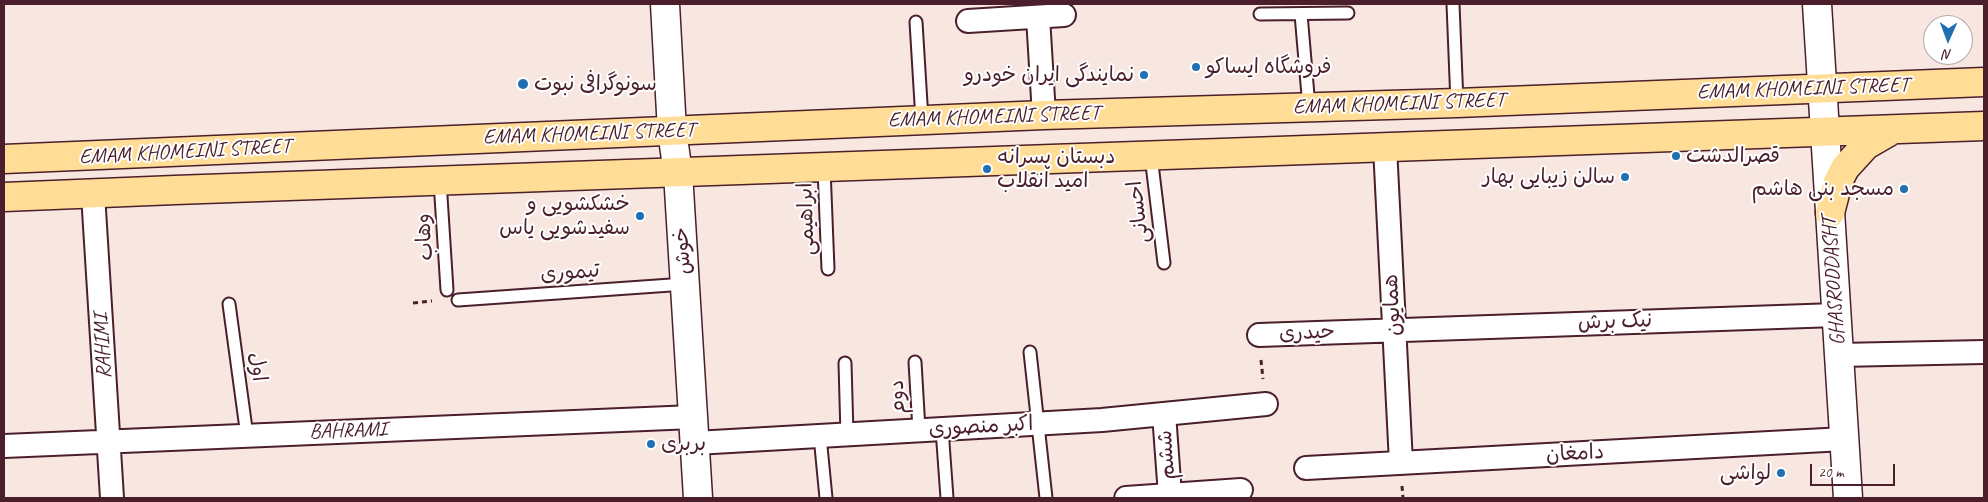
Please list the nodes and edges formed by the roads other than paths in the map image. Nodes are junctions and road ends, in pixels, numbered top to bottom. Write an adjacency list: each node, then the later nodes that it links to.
1 (665, 4): 19 (street, خوش)
2 (1453, 4): 13 (lane)
3 (1817, 4): 12 (street, GHASRODDASHT)
4 (1348, 13): 6 (lane)
5 (1260, 14): 6 (lane)
6 (1301, 14): 14 (lane)
7 (1064, 15): 8 (street)
8 (1038, 17): 9 (street); 15 (street)
9 (968, 20)
10 (916, 22): 16 (lane)
11 (1984, 82): 12 (main road, EMAM KHOMEINI STREET)
12 (1822, 88): 13 (main road, EMAM KHOMEINI STREET); 20 (street, GHASRODDASHT)
13 (1457, 103): 14 (main road, EMAM KHOMEINI STREET)
14 (1309, 107): 15 (main road, EMAM KHOMEINI STREET)
15 (1044, 115): 16 (main road, EMAM KHOMEINI STREET)
16 (922, 120): 19 (main road, EMAM KHOMEINI STREET)
17 (1984, 126): 18 (main road, EMAM KHOMEINI STREET)
18 (1894, 129): 20 (main road, EMAM KHOMEINI STREET); 31 (main road)
19 (672, 131): 22 (main road, EMAM KHOMEINI STREET); 26 (street, خوش)
20 (1825, 132): 21 (main road, EMAM KHOMEINI STREET); 31 (street, GHASRODDASHT)
21 (1385, 147): 23 (main road, EMAM KHOMEINI STREET); 39 (street, همایون)
22 (171, 151): 24 (main road, EMAM KHOMEINI STREET); 28 (main road)
23 (1151, 156): 25 (main road, EMAM KHOMEINI STREET); 32 (lane, احسانی)
24 (4, 159)
25 (824, 168): 26 (main road, EMAM KHOMEINI STREET); 33 (lane, ابراهیمی)
26 (678, 173): 27 (main road, EMAM KHOMEINI STREET); 34 (street, خوش)
27 (440, 181): 28 (main road, EMAM KHOMEINI STREET); 35 (lane, وهاب)
28 (175, 190): 29 (main road, EMAM KHOMEINI STREET)
29 (94, 194): 30 (main road, EMAM KHOMEINI STREET); 56 (street, RAHIMI)
30 (4, 197)
31 (1830, 212): 38 (street, GHASRODDASHT)
32 (1164, 264)
33 (828, 269)
34 (685, 284): 36 (lane, تیموری); 50 (street, خوش)
35 (448, 290)
36 (458, 300)
37 (229, 304): 53 (lane, اول)
38 (1836, 315): 39 (street, نیک برش); 43 (street, GHASRODDASHT)
39 (1394, 330): 40 (street, حیدری); 58 (street, همایون)
40 (1259, 335)
41 (1030, 352): 48 (lane)
42 (1984, 352): 43 (street)
43 (1839, 355): 55 (street, GHASRODDASHT)
44 (915, 362): 51 (lane, دوم)
45 (845, 363): 52 (lane)
46 (1266, 404): 47 (street, اکبر منصوری)
47 (1164, 414): 48 (street, اکبر منصوری); 61 (street, ششم)
48 (1038, 423): 49 (street, اکبر منصوری); 66 (lane)
49 (942, 429): 51 (street, اکبر منصوری); 65 (lane)
50 (694, 430): 53 (street, BAHRAMI); 54 (street, اکبر منصوری); 63 (street, خوش)
51 (919, 430): 52 (street, اکبر منصوری)
52 (847, 435): 54 (street, اکبر منصوری)
53 (247, 436): 56 (street, BAHRAMI)
54 (820, 436): 64 (lane)
55 (1844, 439): 58 (street, دامغان); 68 (street, GHASRODDASHT)
56 (108, 442): 57 (street, BAHRAMI); 62 (street, RAHIMI)
57 (4, 446)
58 (1401, 463): 59 (street, دامغان)
59 (1306, 468)
60 (1241, 490): 61 (street)
61 (1170, 495): 67 (street)
62 (112, 498)
63 (698, 498)
64 (826, 498)
65 (947, 498)
66 (1046, 498)
67 (1126, 498)
68 (1848, 498)

